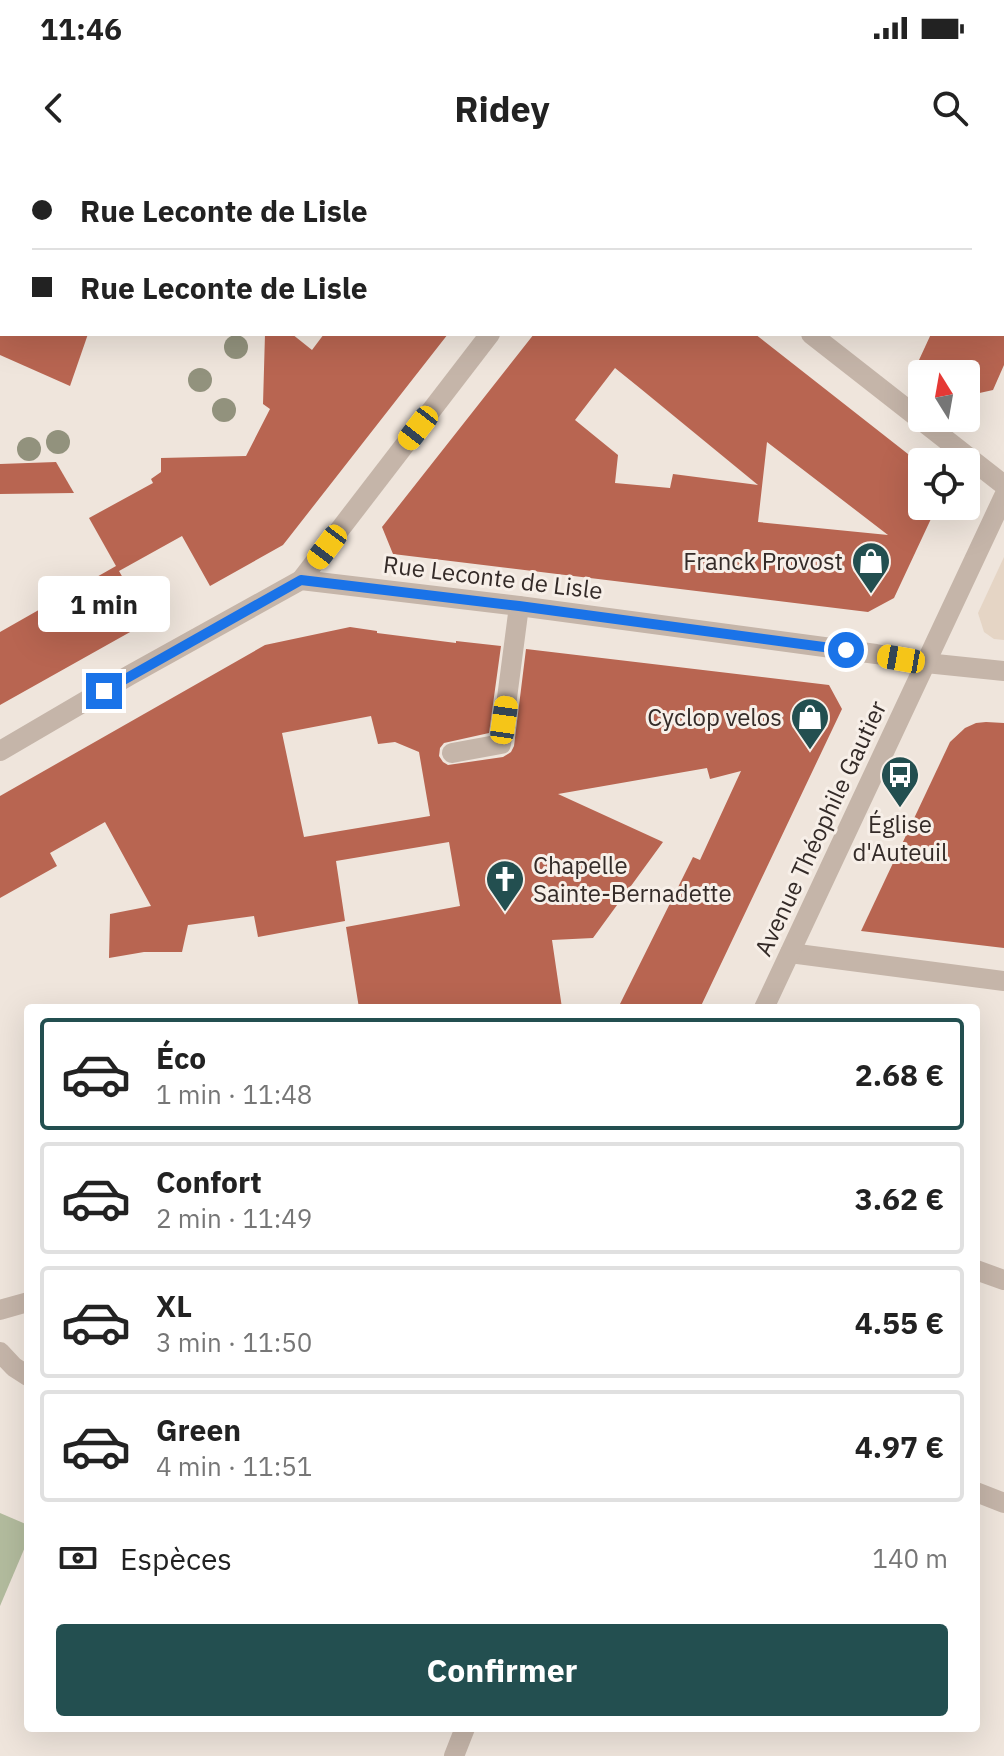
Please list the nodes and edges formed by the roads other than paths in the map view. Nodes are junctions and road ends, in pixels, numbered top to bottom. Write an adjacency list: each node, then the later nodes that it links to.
1 (488, 336): 5 (street)
2 (814, 336): 3 (street)
3 (1004, 485)
4 (1004, 496): 7 (street, Avenue Théophile Gautier)
5 (301, 580): 6 (street, Rue Leconte de Lisle); 9 (street)
6 (519, 606): 7 (street, Rue Leconte de Lisle); 10 (street)
7 (926, 663): 8 (street, Rue Leconte de Lisle); 11 (street, Avenue Théophile Gautier)
8 (1004, 671)
9 (0, 751)
10 (452, 753)
11 (790, 953): 12 (street); 13 (street, Avenue Théophile Gautier)
12 (1004, 981)
13 (766, 1004)
14 (980, 1271): 15 (street)
15 (1004, 1280)
16 (24, 1303): 17 (street)
17 (0, 1310)
18 (0, 1352): 19 (street)
19 (24, 1373)
20 (980, 1494): 21 (street)
21 (1004, 1503)
22 (463, 1732): 23 (street)
23 (454, 1756)

